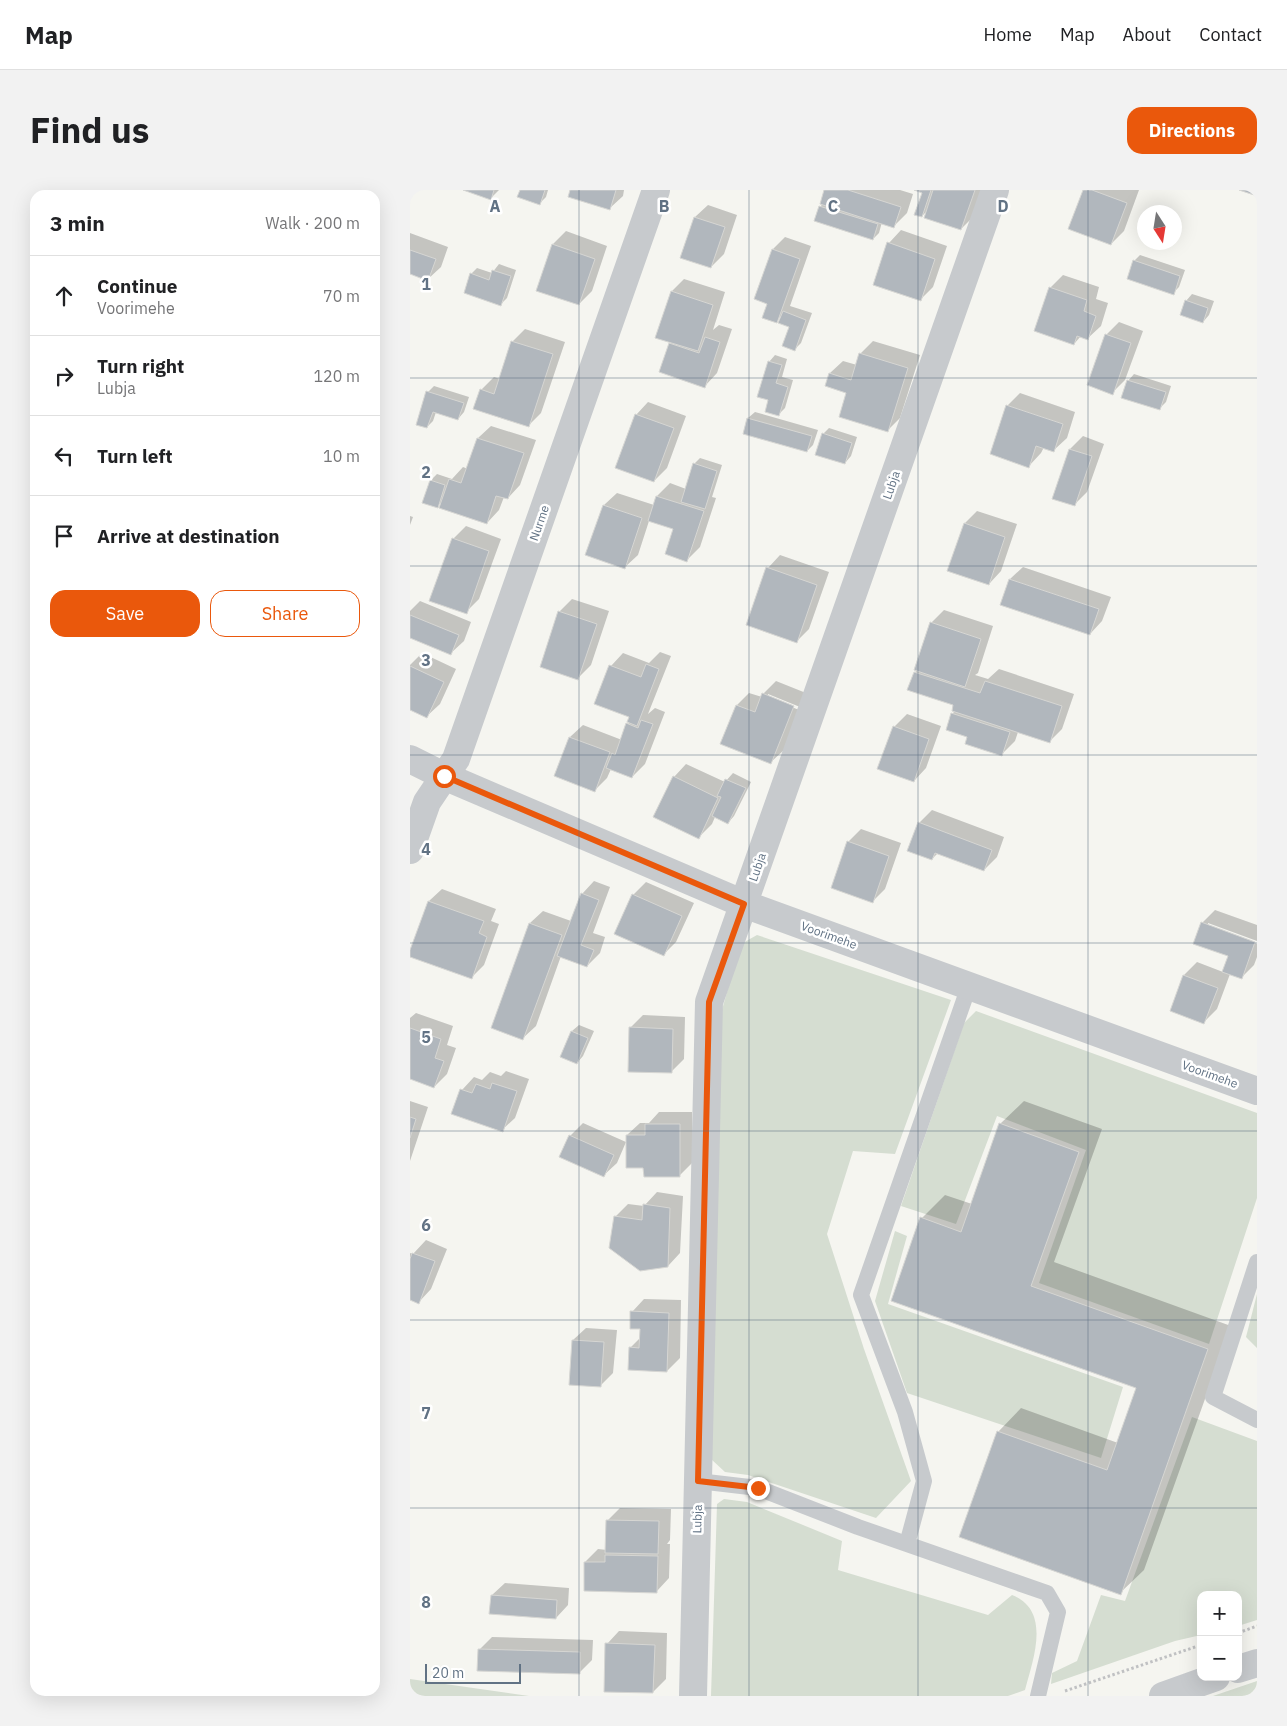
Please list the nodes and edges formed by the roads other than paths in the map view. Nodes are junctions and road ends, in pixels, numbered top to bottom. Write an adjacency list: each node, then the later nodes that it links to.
1 (656, 190): 4 (street, Nurme)
2 (995, 190): 6 (street, Lubja)
3 (410, 759): 4 (street, Voorimehe)
4 (444, 776): 5 (street, Nurme); 6 (street, Voorimehe)
5 (410, 850)
6 (744, 904): 7 (street, Voorimehe); 11 (street, Lubja)
7 (969, 986): 8 (street, Voorimehe); 12 (lane)
8 (1257, 1091)
9 (1257, 1262): 10 (lane)
10 (1257, 1420)
11 (698, 1481): 12 (lane); 16 (street, Lubja)
12 (907, 1544): 17 (lane)
13 (1257, 1663): 14 (street)
14 (1242, 1669)
15 (1205, 1681): 18 (street)
16 (693, 1696)
17 (1038, 1696)
18 (1163, 1696)

